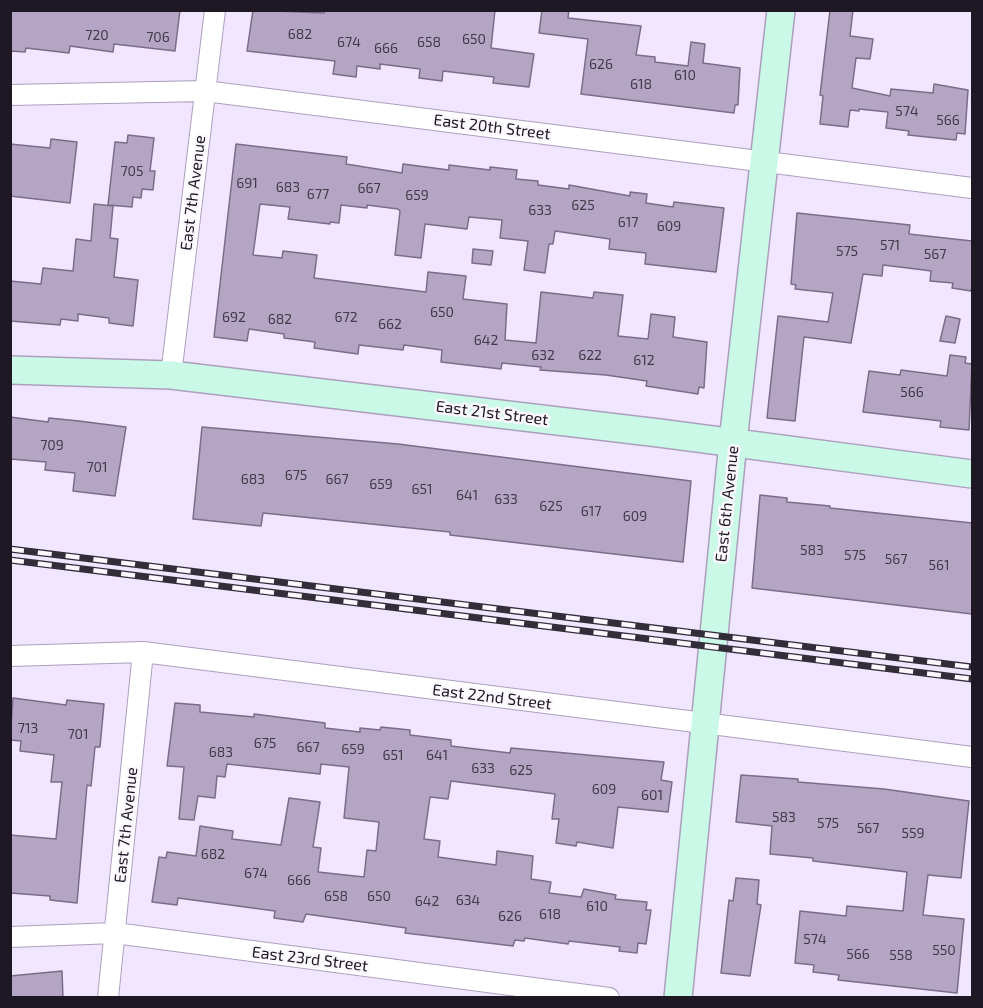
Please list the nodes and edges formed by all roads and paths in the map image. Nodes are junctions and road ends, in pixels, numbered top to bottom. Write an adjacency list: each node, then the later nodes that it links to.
1 (215, 10): 3 (street, East 7th Avenue)
2 (781, 10): 5 (street, East 6th Avenue)
3 (205, 91): 4 (street, East 20th Street); 5 (street, East 20th Street); 8 (street, East 7th Avenue)
4 (10, 95)
5 (764, 162): 6 (street, East 20th Street); 9 (street, East 6th Avenue)
6 (972, 188)
7 (10, 370): 8 (street, East 21st Street)
8 (171, 375): 9 (street, East 21st Street)
9 (733, 442): 10 (street, East 21st Street); 13 (street, East 6th Avenue)
10 (972, 474)
11 (143, 652): 12 (street, East 22nd Street); 13 (street, East 22nd Street); 15 (street, East 7th Avenue)
12 (10, 656)
13 (705, 725): 14 (street, East 22nd Street); 19 (street, East 6th Avenue)
14 (972, 757)
15 (115, 933): 16 (street, East 23rd Street); 17 (street, East 7th Avenue); 18 (street, East 23rd Street)
16 (10, 937)
17 (108, 998)
18 (609, 998)
19 (678, 998)

